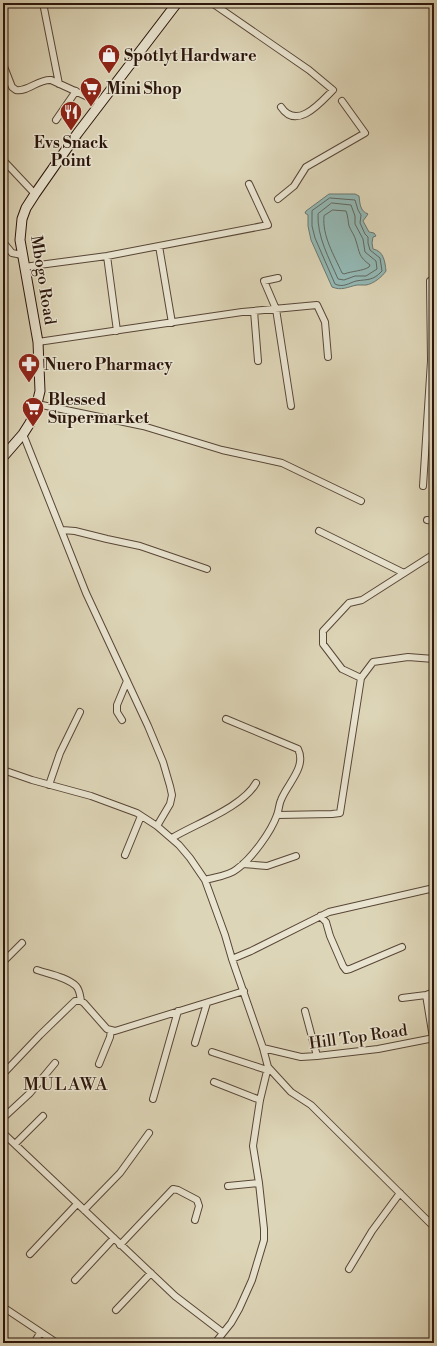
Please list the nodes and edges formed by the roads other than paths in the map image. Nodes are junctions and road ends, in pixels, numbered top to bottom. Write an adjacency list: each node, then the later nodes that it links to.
1 (43, 3): 5 (street)
2 (177, 3): 8 (main road, Mbogo Road)
3 (212, 3): 9 (street)
4 (3, 64): 5 (street)
5 (59, 84): 6 (street)
6 (76, 91): 8 (street); 10 (street)
7 (342, 101): 14 (street)
8 (101, 103): 13 (main road, Mbogo Road)
9 (281, 107)
10 (56, 120)
11 (3, 160): 13 (street)
12 (249, 184): 16 (street)
13 (35, 194): 17 (main road, Mbogo Road)
14 (278, 199)
15 (3, 242): 17 (street)
16 (159, 246): 18 (street); 24 (street)
17 (22, 255): 19 (main road, Mbogo Road)
18 (107, 256): 19 (street); 25 (street)
19 (24, 267): 26 (main road, Mbogo Road)
20 (278, 278): 22 (street)
21 (430, 281): 29 (street)
22 (276, 309): 23 (street); 27 (street); 31 (street)
23 (254, 311): 24 (street); 28 (street)
24 (172, 323): 25 (street)
25 (117, 331): 26 (street)
26 (38, 342): 30 (main road, Mbogo Road)
27 (328, 357)
28 (258, 361)
29 (432, 361): 34 (street)
30 (37, 404): 32 (main road, Mbogo Road); 35 (street)
31 (291, 406)
32 (23, 434): 33 (main road, Mbogo Road); 36 (street)
33 (3, 457)
34 (423, 486)
35 (361, 501)
36 (62, 530): 39 (street); 43 (street)
37 (319, 531): 40 (street)
38 (434, 554): 40 (street)
39 (207, 569)
40 (404, 573): 42 (street)
41 (434, 659): 42 (street)
42 (361, 678): 50 (street)
43 (127, 681): 45 (street); 52 (street)
44 (80, 712): 49 (street)
45 (122, 720)
46 (226, 720): 50 (street)
47 (3, 770): 49 (street)
48 (256, 782): 53 (street)
49 (49, 785): 51 (street)
50 (277, 815): 56 (street)
51 (141, 816): 52 (street); 54 (street)
52 (157, 826): 53 (street)
53 (172, 838): 57 (street)
54 (124, 855)
55 (296, 856): 56 (street)
56 (243, 864): 57 (street)
57 (205, 880): 62 (street)
58 (434, 888): 59 (street)
59 (320, 916): 61 (street); 62 (street)
60 (22, 943): 63 (street)
61 (402, 947)
62 (232, 959): 65 (street)
63 (3, 962)
64 (38, 970): 69 (street)
65 (244, 991): 70 (street); 76 (street)
66 (434, 992): 67 (street)
67 (426, 995): 68 (street); 74 (street)
68 (402, 998)
69 (80, 1001): 73 (street); 82 (street)
70 (207, 1003): 71 (street); 75 (street)
71 (178, 1011): 73 (street); 84 (street)
72 (304, 1011): 78 (street)
73 (111, 1030): 80 (street)
74 (434, 1038): 78 (street, Hill Top Road)
75 (195, 1043)
76 (263, 1048): 78 (street, Hill Top Road); 81 (street)
77 (212, 1052): 81 (street)
78 (317, 1056)
79 (55, 1063): 87 (street)
80 (99, 1064)
81 (268, 1068): 85 (street); 93 (street)
82 (3, 1074)
83 (214, 1082): 85 (street)
84 (153, 1099)
85 (260, 1100): 91 (street)
86 (43, 1116): 90 (street)
87 (3, 1118)
88 (3, 1133): 90 (street)
89 (150, 1133): 95 (street)
90 (15, 1144): 94 (street)
91 (259, 1182): 92 (street); 106 (street)
92 (228, 1186)
93 (400, 1193): 97 (street); 101 (street)
94 (77, 1204): 95 (street); 100 (street)
95 (84, 1210): 98 (street)
96 (195, 1220): 99 (street)
97 (434, 1227)
98 (114, 1238): 99 (street); 103 (street)
99 (120, 1245): 102 (street)
100 (30, 1254)
101 (349, 1269)
102 (151, 1273): 105 (street); 106 (street)
103 (74, 1280)
104 (3, 1307): 107 (street)
105 (116, 1310)
106 (222, 1332): 110 (street)
107 (40, 1333): 108 (street); 109 (street)
108 (34, 1343)
109 (57, 1343)
110 (215, 1343)

